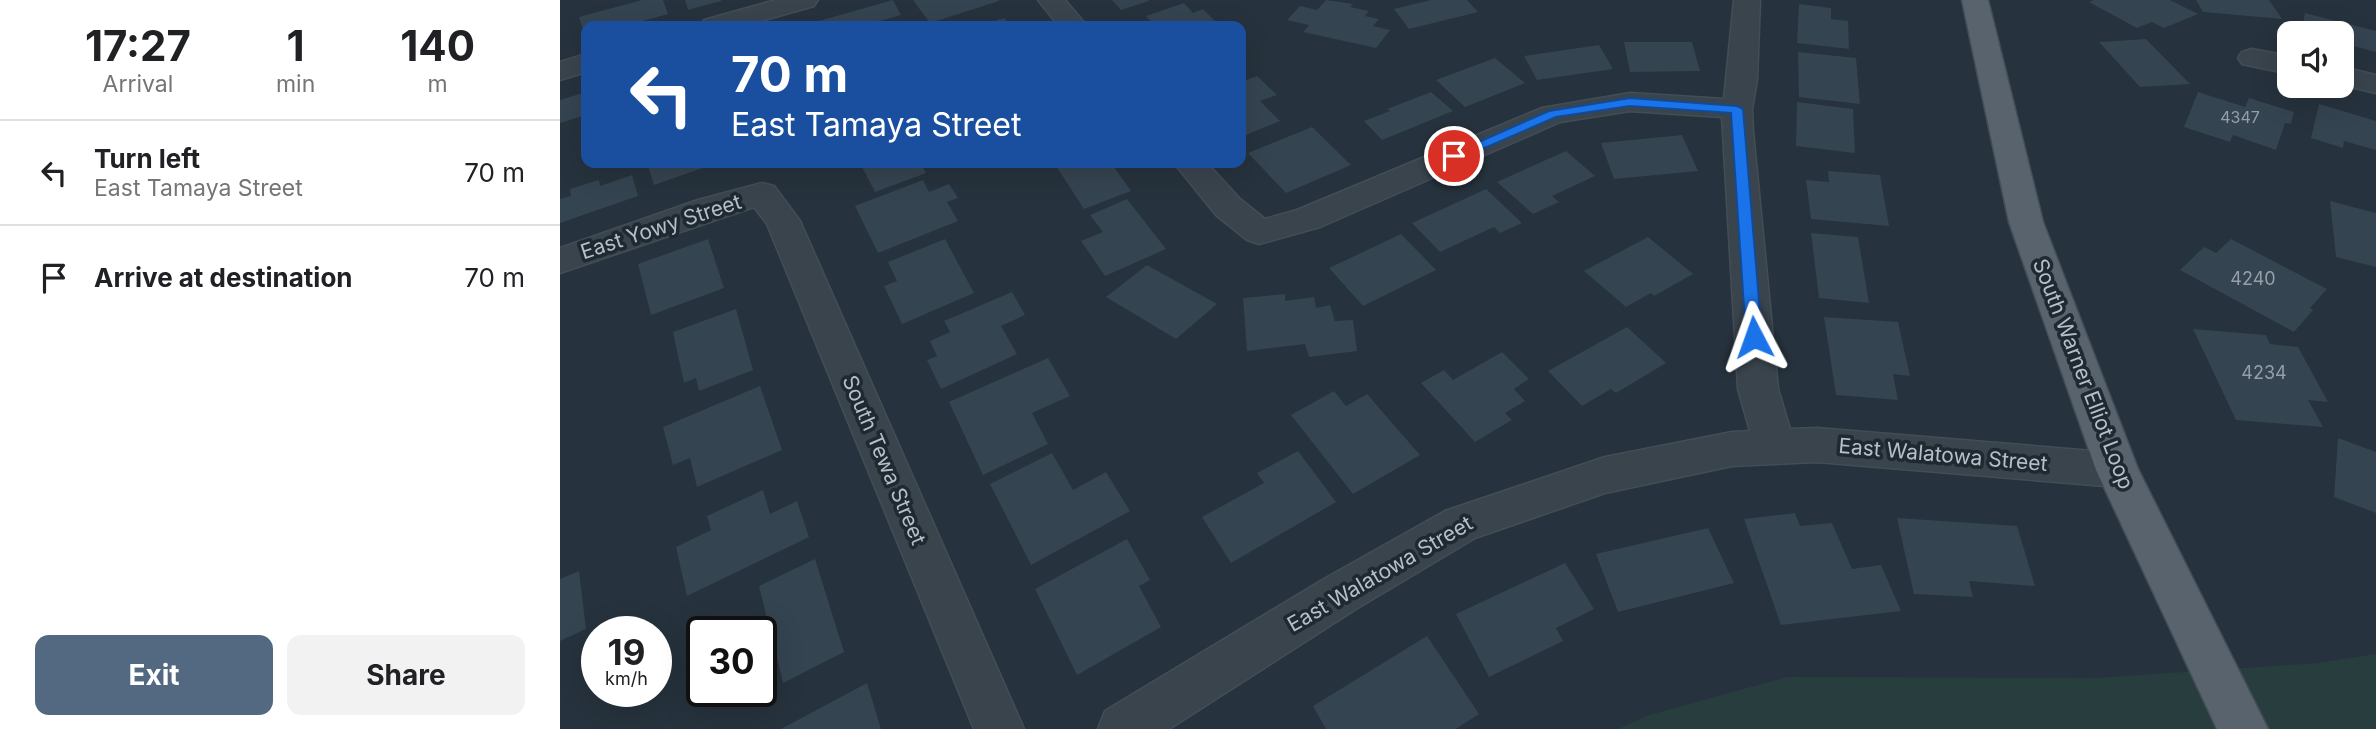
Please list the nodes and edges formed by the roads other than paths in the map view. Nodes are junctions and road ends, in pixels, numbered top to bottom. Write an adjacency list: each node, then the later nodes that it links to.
1 (805, 0): 5 (street)
2 (1051, 0): 6 (street)
3 (1748, 0): 13 (street)
4 (1975, 0): 18 (main road, South Warner Elliot Loop)
5 (732, 21)
6 (1069, 21)
7 (2252, 58): 8 (street)
8 (2277, 63)
9 (581, 65): 10 (street)
10 (560, 71)
11 (2354, 79): 12 (street)
12 (2376, 84)
13 (1737, 109): 14 (street); 17 (street)
14 (1194, 168)
15 (762, 194): 16 (street, East Yowy Street); 20 (street, South Tewa Street)
16 (560, 261)
17 (1775, 447): 18 (street, East Walatowa Street); 21 (street, East Walatowa Street)
18 (2117, 470): 19 (main road, South Warner Elliot Loop)
19 (2233, 709)
20 (999, 729)
21 (1123, 729)

